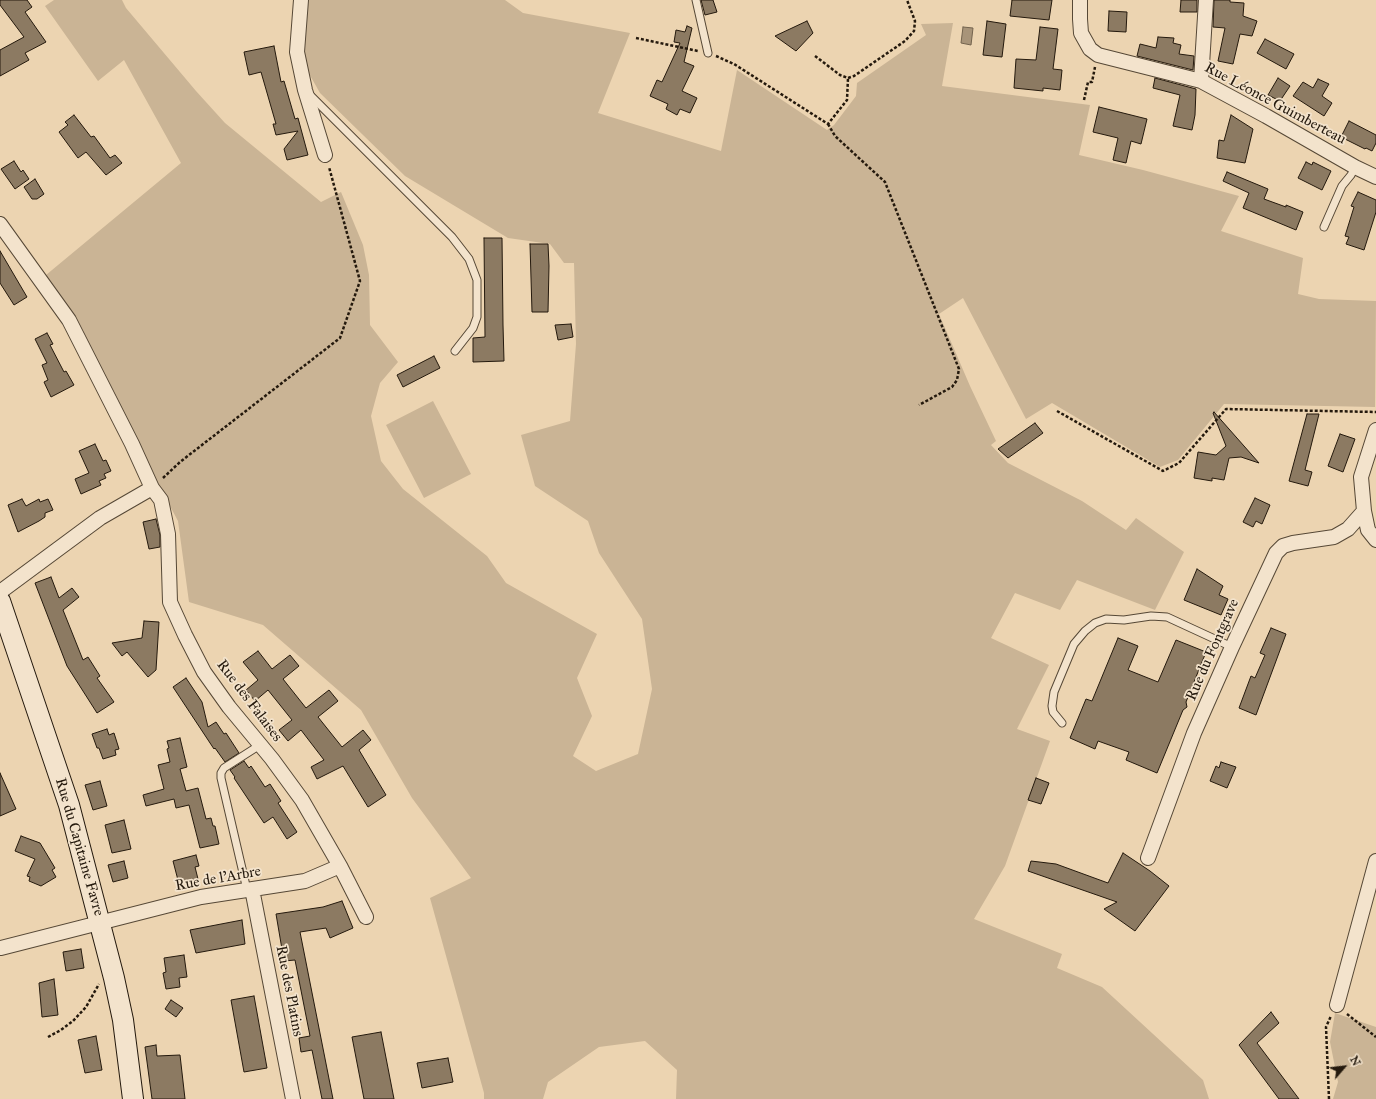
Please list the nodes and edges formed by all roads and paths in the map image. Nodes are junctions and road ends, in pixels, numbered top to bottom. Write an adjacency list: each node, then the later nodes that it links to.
1 (301, 0): 12 (street)
2 (696, 0): 7 (lane)
3 (907, 0): 10 (path)
4 (1080, 0): 8 (street)
5 (1206, 0): 11 (street)
6 (636, 38): 7 (path)
7 (708, 53): 14 (path)
8 (1098, 55): 11 (street, Rue Léonce Guimberteau); 13 (path)
9 (815, 56): 10 (path)
10 (848, 78): 14 (path)
11 (1201, 81): 16 (street, Rue Léonce Guimberteau)
12 (305, 90): 15 (street); 20 (lane)
13 (1084, 100)
14 (828, 124): 21 (path)
15 (325, 155): 25 (path)
16 (1355, 168): 17 (street, Rue Léonce Guimberteau); 19 (lane)
17 (1376, 177)
18 (0, 224): 25 (street, Rue des Falaises)
19 (1324, 227)
20 (455, 351)
21 (919, 405)
22 (1057, 411): 23 (path)
23 (1376, 412)
24 (1376, 430): 26 (street)
25 (152, 488): 29 (street); 33 (street, Rue des Falaises)
26 (1364, 511): 27 (street); 28 (street); 31 (street, Rue du Fontgrave)
27 (1376, 520)
28 (1376, 540)
29 (0, 592)
30 (0, 601): 39 (street, Rue du Capitaine Favre)
31 (1232, 647): 32 (lane); 34 (street, Rue du Fontgrave)
32 (1062, 723)
33 (260, 745): 36 (street, Rue des Falaises); 37 (lane)
34 (1148, 858)
35 (1376, 861): 42 (street)
36 (340, 866): 37 (street, Rue de l'Arbre); 38 (street, Rue des Falaises)
37 (250, 890): 39 (street, Rue de l'Arbre); 46 (street, Rue des Platins)
38 (366, 917)
39 (100, 922): 40 (street, Rue de l'Arbre); 41 (street, Rue du Capitaine Favre)
40 (1, 948)
41 (110, 965): 43 (path); 45 (street, Rue du Capitaine Favre)
42 (1337, 1006): 44 (path); 47 (path)
43 (48, 1036)
44 (1376, 1037)
45 (133, 1099)
46 (293, 1099)
47 (1329, 1099)

